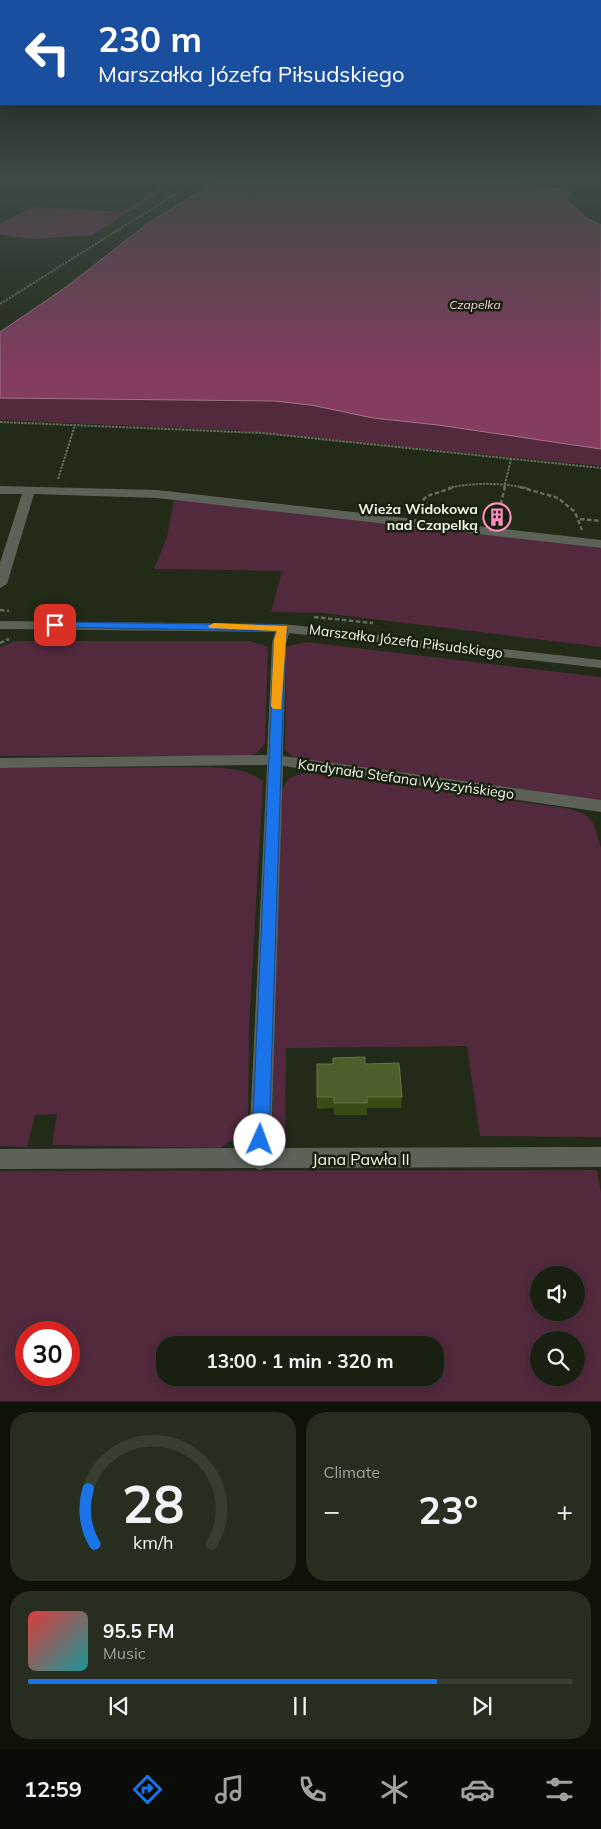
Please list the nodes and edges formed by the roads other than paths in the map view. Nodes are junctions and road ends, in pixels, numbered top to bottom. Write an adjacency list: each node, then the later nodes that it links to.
1 (0, 490): 2 (street)
2 (29, 491): 3 (street); 4 (street)
3 (601, 544)
4 (0, 584)
5 (0, 625): 6 (street, Marszałka Józefa Piłsudskiego)
6 (283, 628): 7 (street, Marszałka Józefa Piłsudskiego); 8 (street)
7 (601, 664)
8 (275, 760): 9 (street, Kardynała Stefana Wyszyńskiego); 10 (street, Kardynała Stefana Wyszyńskiego); 13 (street)
9 (0, 763)
10 (601, 806)
11 (601, 1157): 13 (street, Jana Pawła II)
12 (0, 1159): 13 (street, Jana Pawła II)
13 (260, 1160)

